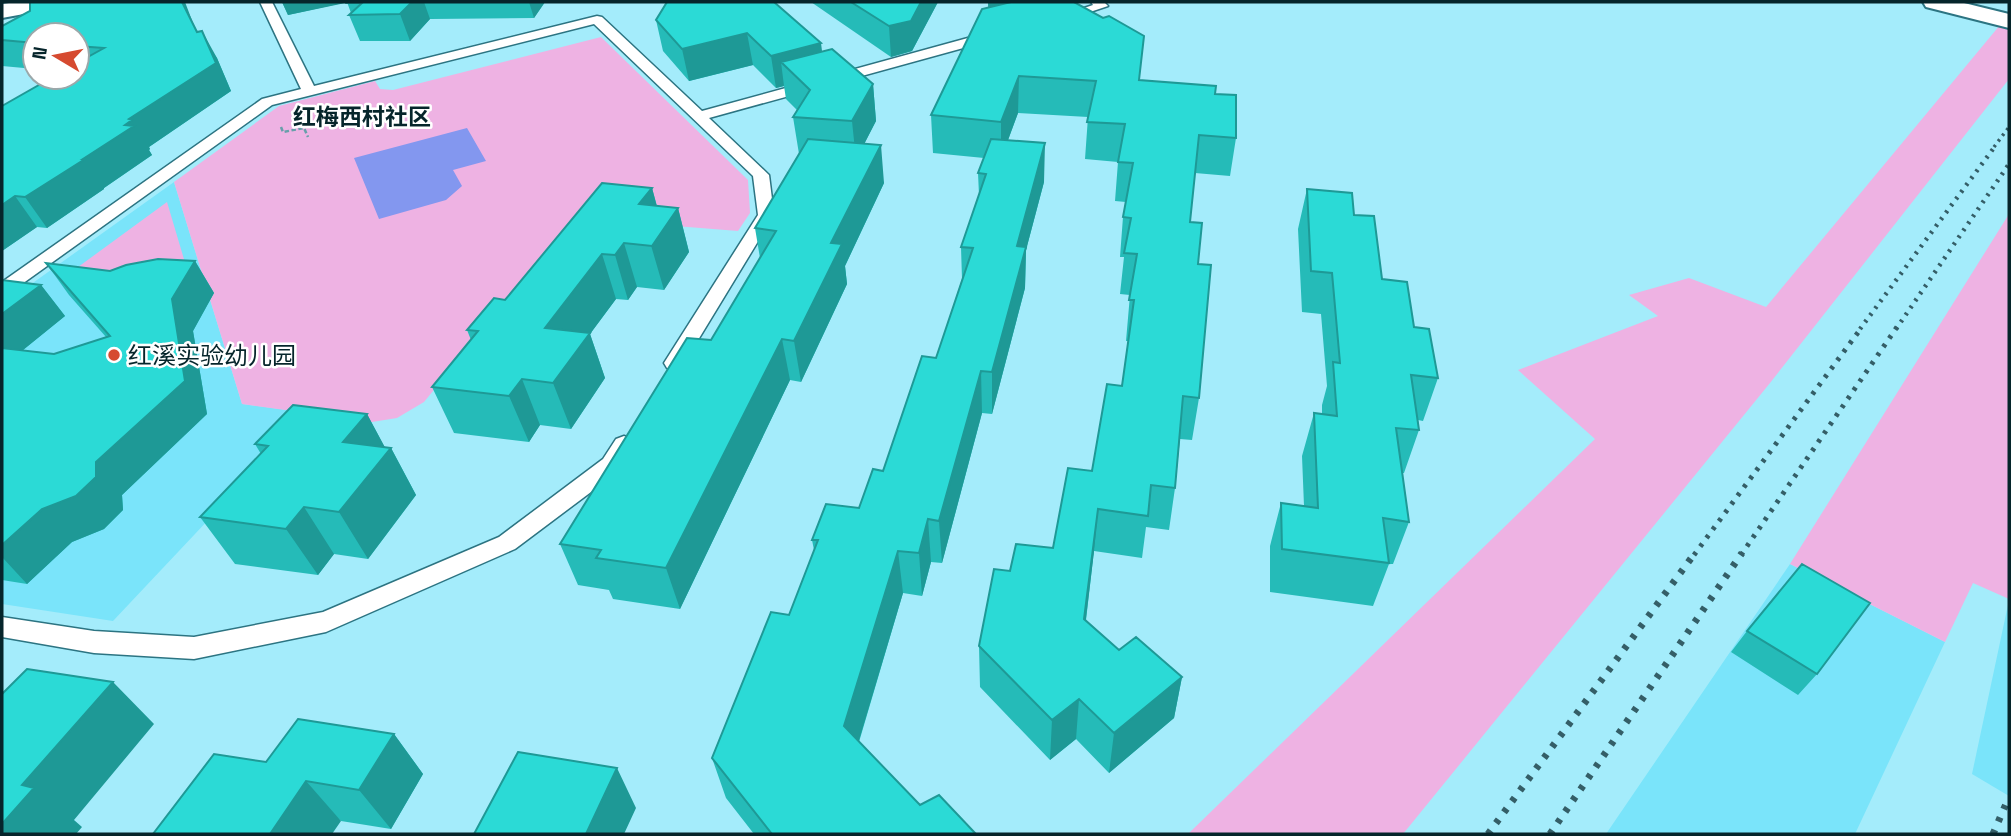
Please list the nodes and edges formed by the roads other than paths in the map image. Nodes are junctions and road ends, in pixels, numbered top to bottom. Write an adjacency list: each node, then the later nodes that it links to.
1 (54, 2): 7 (main road)
2 (266, 2): 11 (lane)
3 (1097, 2): 8 (lane)
4 (1934, 2): 9 (main road)
5 (1990, 2): 6 (main road)
6 (2009, 6)
7 (2, 11)
8 (1048, 20)
9 (2009, 21)
10 (1008, 32): 12 (lane)
11 (309, 92): 12 (lane); 13 (lane)
12 (699, 116): 14 (lane)
13 (2, 290)
14 (667, 374)
15 (632, 431): 16 (lane)
16 (2, 627)

